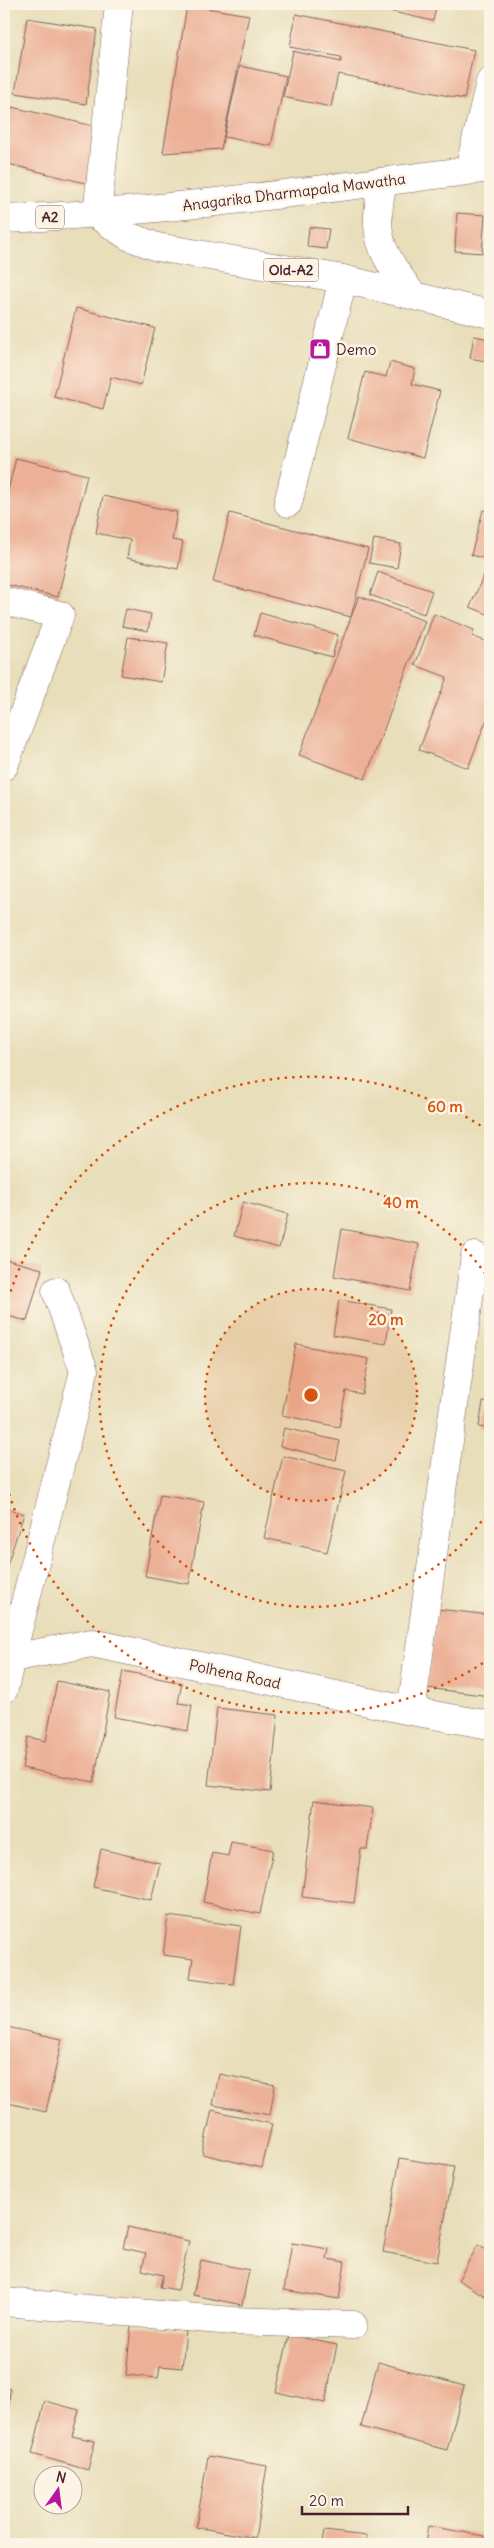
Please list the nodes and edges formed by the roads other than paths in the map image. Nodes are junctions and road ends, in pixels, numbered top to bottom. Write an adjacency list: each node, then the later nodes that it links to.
1 (119, 4): 5 (main road)
2 (490, 82): 3 (main road)
3 (479, 169): 4 (main road, Anagarika Dharmapala Mawatha)
4 (383, 183): 5 (main road, Anagarika Dharmapala Mawatha); 8 (main road)
5 (97, 215): 6 (main road, A2); 7 (main road, Old-A2)
6 (4, 219)
7 (343, 279): 8 (main road, Old-A2); 10 (main road)
8 (411, 294): 9 (main road, Old-A2)
9 (490, 314)
10 (288, 503)
11 (4, 601): 12 (main road)
12 (4, 766)
13 (476, 1256): 17 (main road)
14 (56, 1291): 15 (main road)
15 (11, 1658): 16 (main road); 17 (main road, Polhena Road)
16 (4, 1689)
17 (412, 1711): 18 (main road, Polhena Road)
18 (490, 1725)
19 (4, 2302): 20 (main road)
20 (353, 2325)

